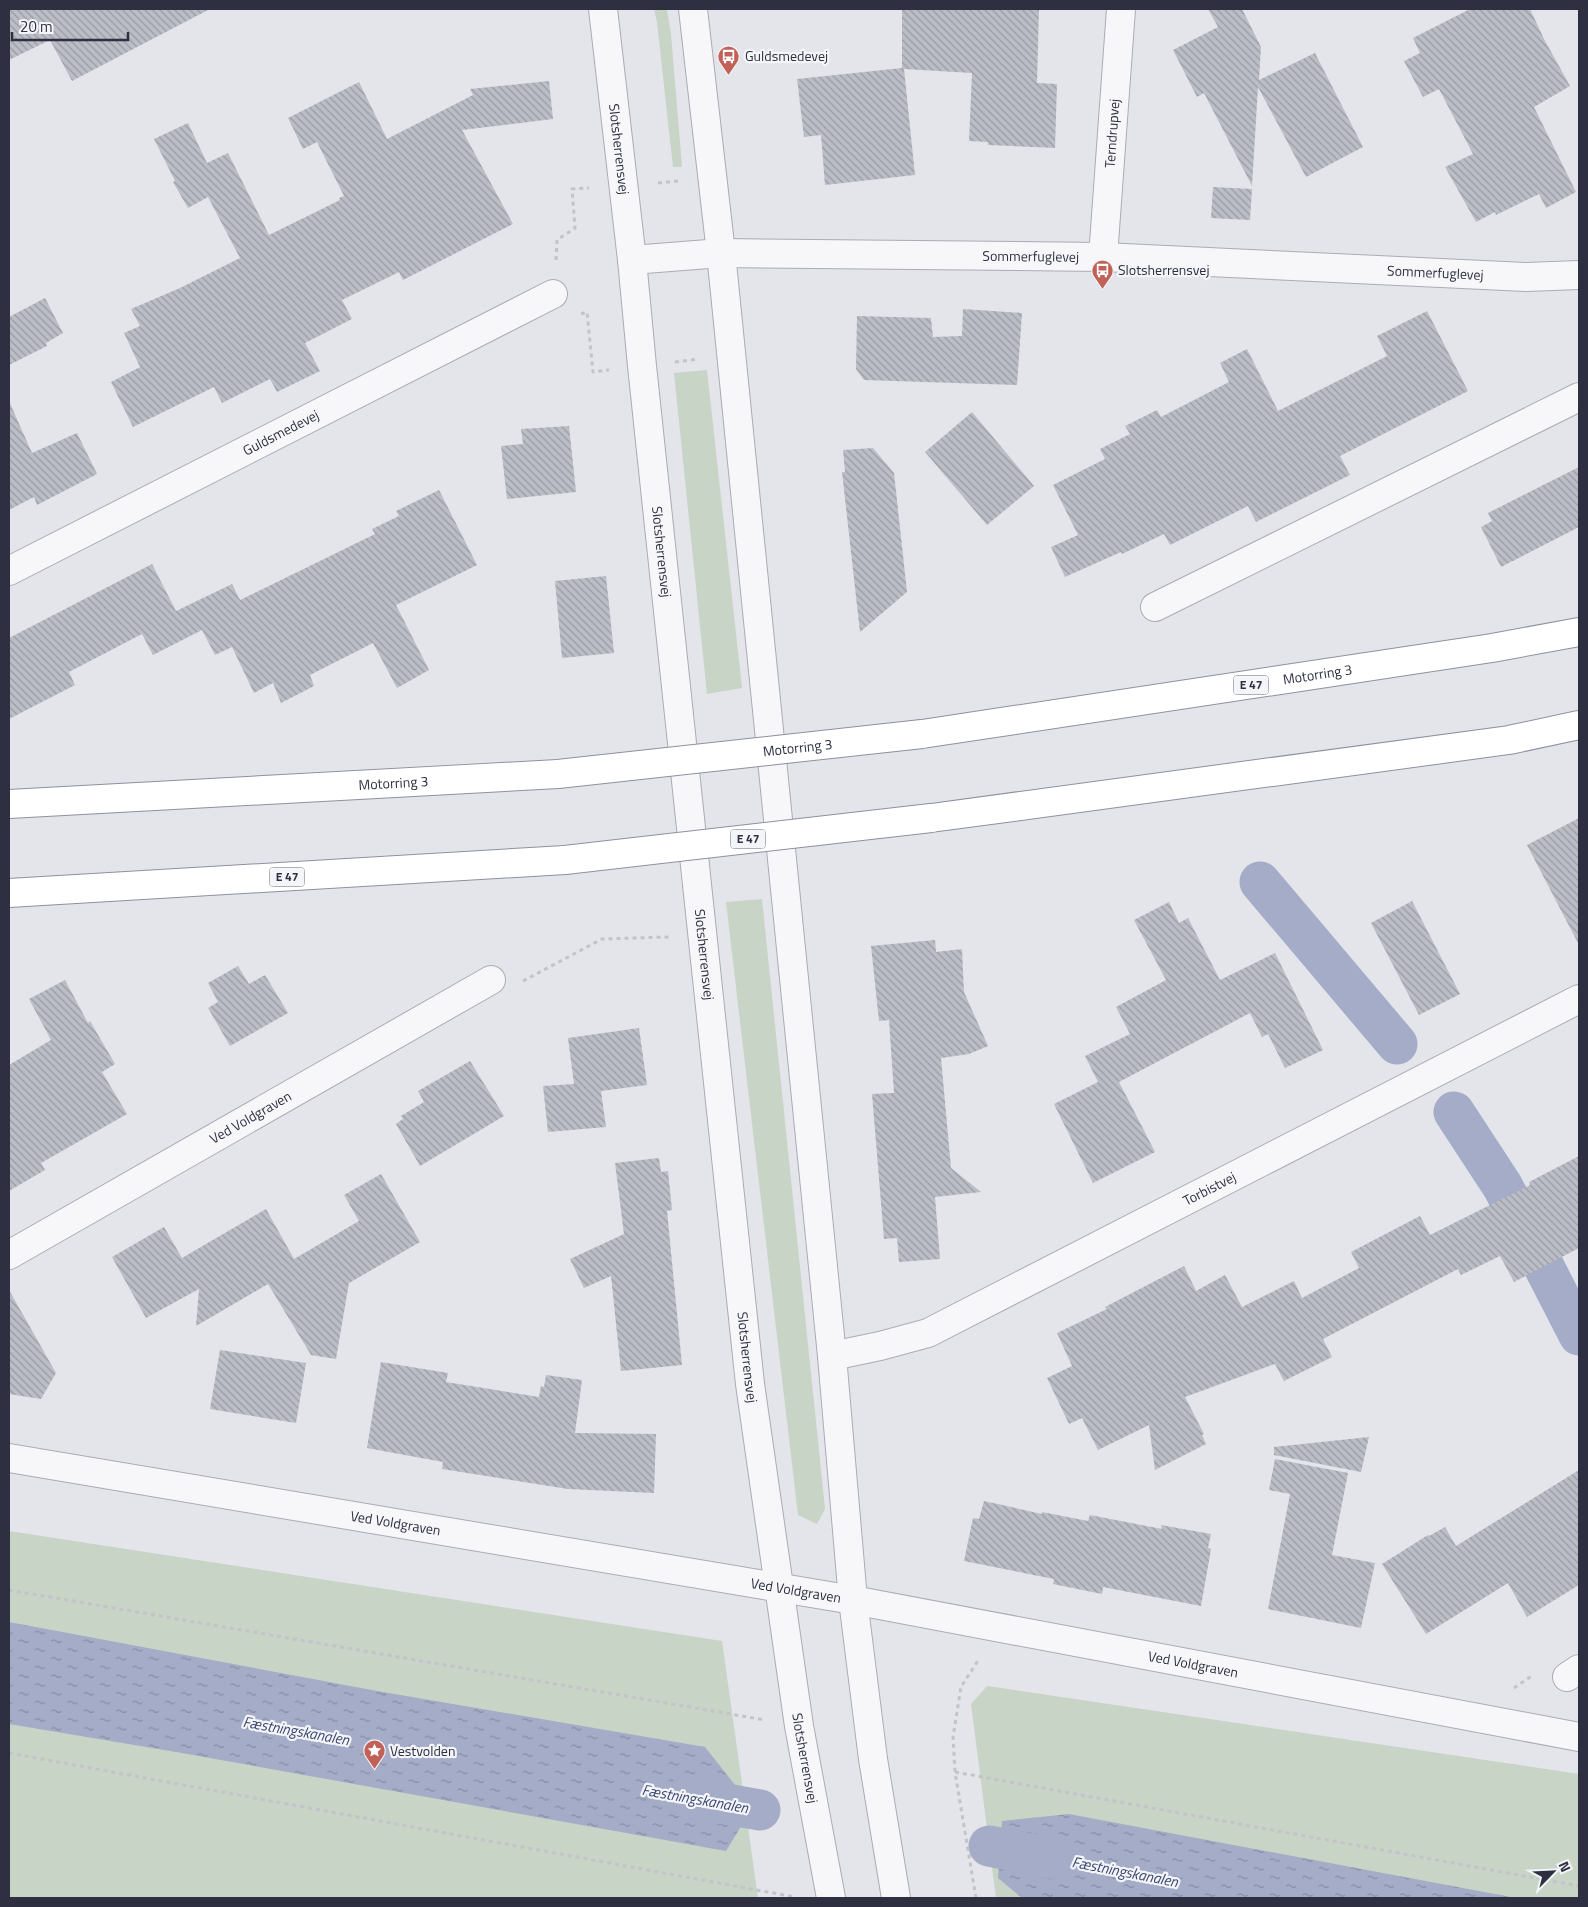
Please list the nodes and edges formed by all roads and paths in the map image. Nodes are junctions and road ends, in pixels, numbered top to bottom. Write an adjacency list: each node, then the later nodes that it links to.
1 (603, 9): 6 (street, Slotsherrensvej)
2 (693, 9): 4 (street)
3 (1121, 9): 5 (street, Terndrupvej)
4 (720, 253): 5 (street, Sommerfuglevej); 6 (street, Sommerfuglevej); 20 (street)
5 (1103, 257): 7 (street, Sommerfuglevej)
6 (632, 260): 16 (street, Slotsherrensvej)
7 (1579, 275)
8 (553, 294): 10 (street, Guldsmedevej)
9 (1579, 397): 11 (street)
10 (9, 571)
11 (1155, 607)
12 (1579, 632): 14 (highway, Motorring 3 / E 47, bridge)
13 (1579, 725): 15 (highway, E 47, bridge)
14 (9, 804)
15 (9, 893)
16 (702, 936): 17 (path); 22 (street, Slotsherrensvej)
17 (491, 980): 19 (street, Ved Voldgraven)
18 (1579, 999): 20 (street, Torbistvej)
19 (9, 1255)
20 (832, 1356): 24 (street)
21 (9, 1458): 22 (street, Ved Voldgraven)
22 (778, 1587): 24 (street, Ved Voldgraven); 26 (street, Slotsherrensvej)
23 (9, 1590): 26 (path)
24 (853, 1600): 25 (street, Ved Voldgraven); 33 (street)
25 (998, 1627): 27 (street, Ved Voldgraven); 29 (path)
26 (800, 1726): 32 (street, Slotsherrensvej)
27 (1579, 1737)
28 (9, 1753): 31 (path)
29 (955, 1772): 30 (path); 34 (path)
30 (1579, 1886)
31 (804, 1898)
32 (831, 1898)
33 (896, 1898)
34 (976, 1898)

